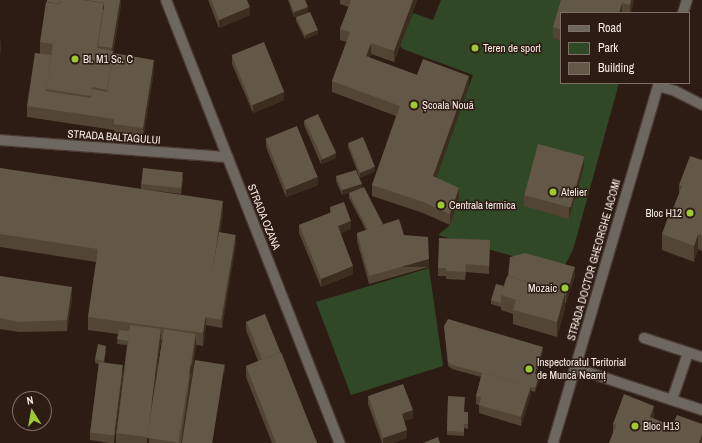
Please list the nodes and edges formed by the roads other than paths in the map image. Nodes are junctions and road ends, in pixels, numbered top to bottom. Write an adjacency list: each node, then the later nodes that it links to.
1 (166, 0): 7 (street, STRADA OZANA)
2 (687, 0): 3 (street)
3 (683, 12)
4 (658, 84): 5 (street); 11 (street, STRADA DOCTOR GHEORGHE IACOMI)
5 (702, 105)
6 (0, 140): 7 (street, STRADA BALTAGULUI)
7 (227, 157): 14 (street, STRADA OZANA)
8 (644, 338): 9 (street)
9 (688, 353): 10 (street); 12 (street)
10 (702, 358)
11 (575, 368): 12 (street); 15 (street, STRADA DOCTOR GHEORGHE IACOMI)
12 (672, 400): 13 (street)
13 (702, 410)
14 (340, 443)
15 (553, 443)

